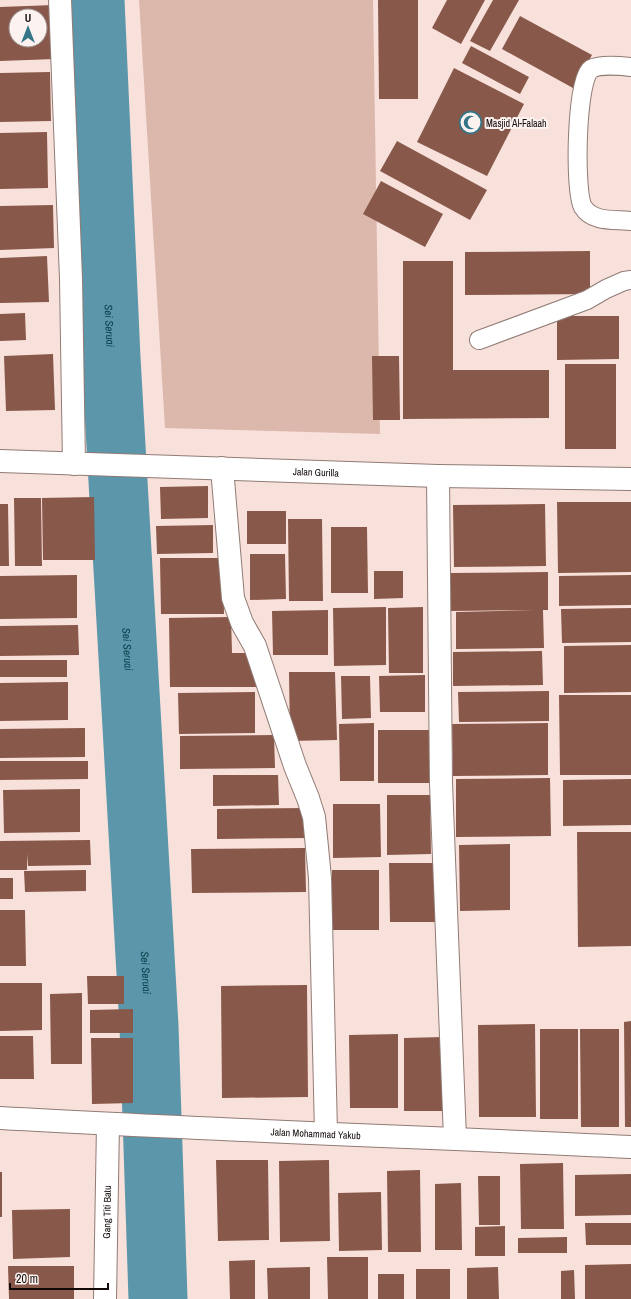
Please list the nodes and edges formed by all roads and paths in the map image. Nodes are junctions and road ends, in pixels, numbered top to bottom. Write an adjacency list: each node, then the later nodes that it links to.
1 (60, 0): 7 (street)
2 (631, 67): 3 (lane)
3 (631, 221)
4 (631, 280): 5 (lane)
5 (479, 340)
6 (0, 461): 7 (street, Jalan Gurilla)
7 (84, 464): 8 (street, Jalan Gurilla)
8 (222, 468): 9 (street, Jalan Gurilla); 13 (street)
9 (438, 476): 10 (street, Jalan Gurilla); 14 (street)
10 (631, 478)
11 (0, 1118): 12 (street, Jalan Mohammad Yakub)
12 (108, 1124): 13 (street, Jalan Mohammad Yakub); 16 (street, Gang Titi Batu)
13 (326, 1134): 14 (street, Jalan Mohammad Yakub)
14 (455, 1138): 15 (street, Jalan Mohammad Yakub)
15 (631, 1147)
16 (105, 1299)

